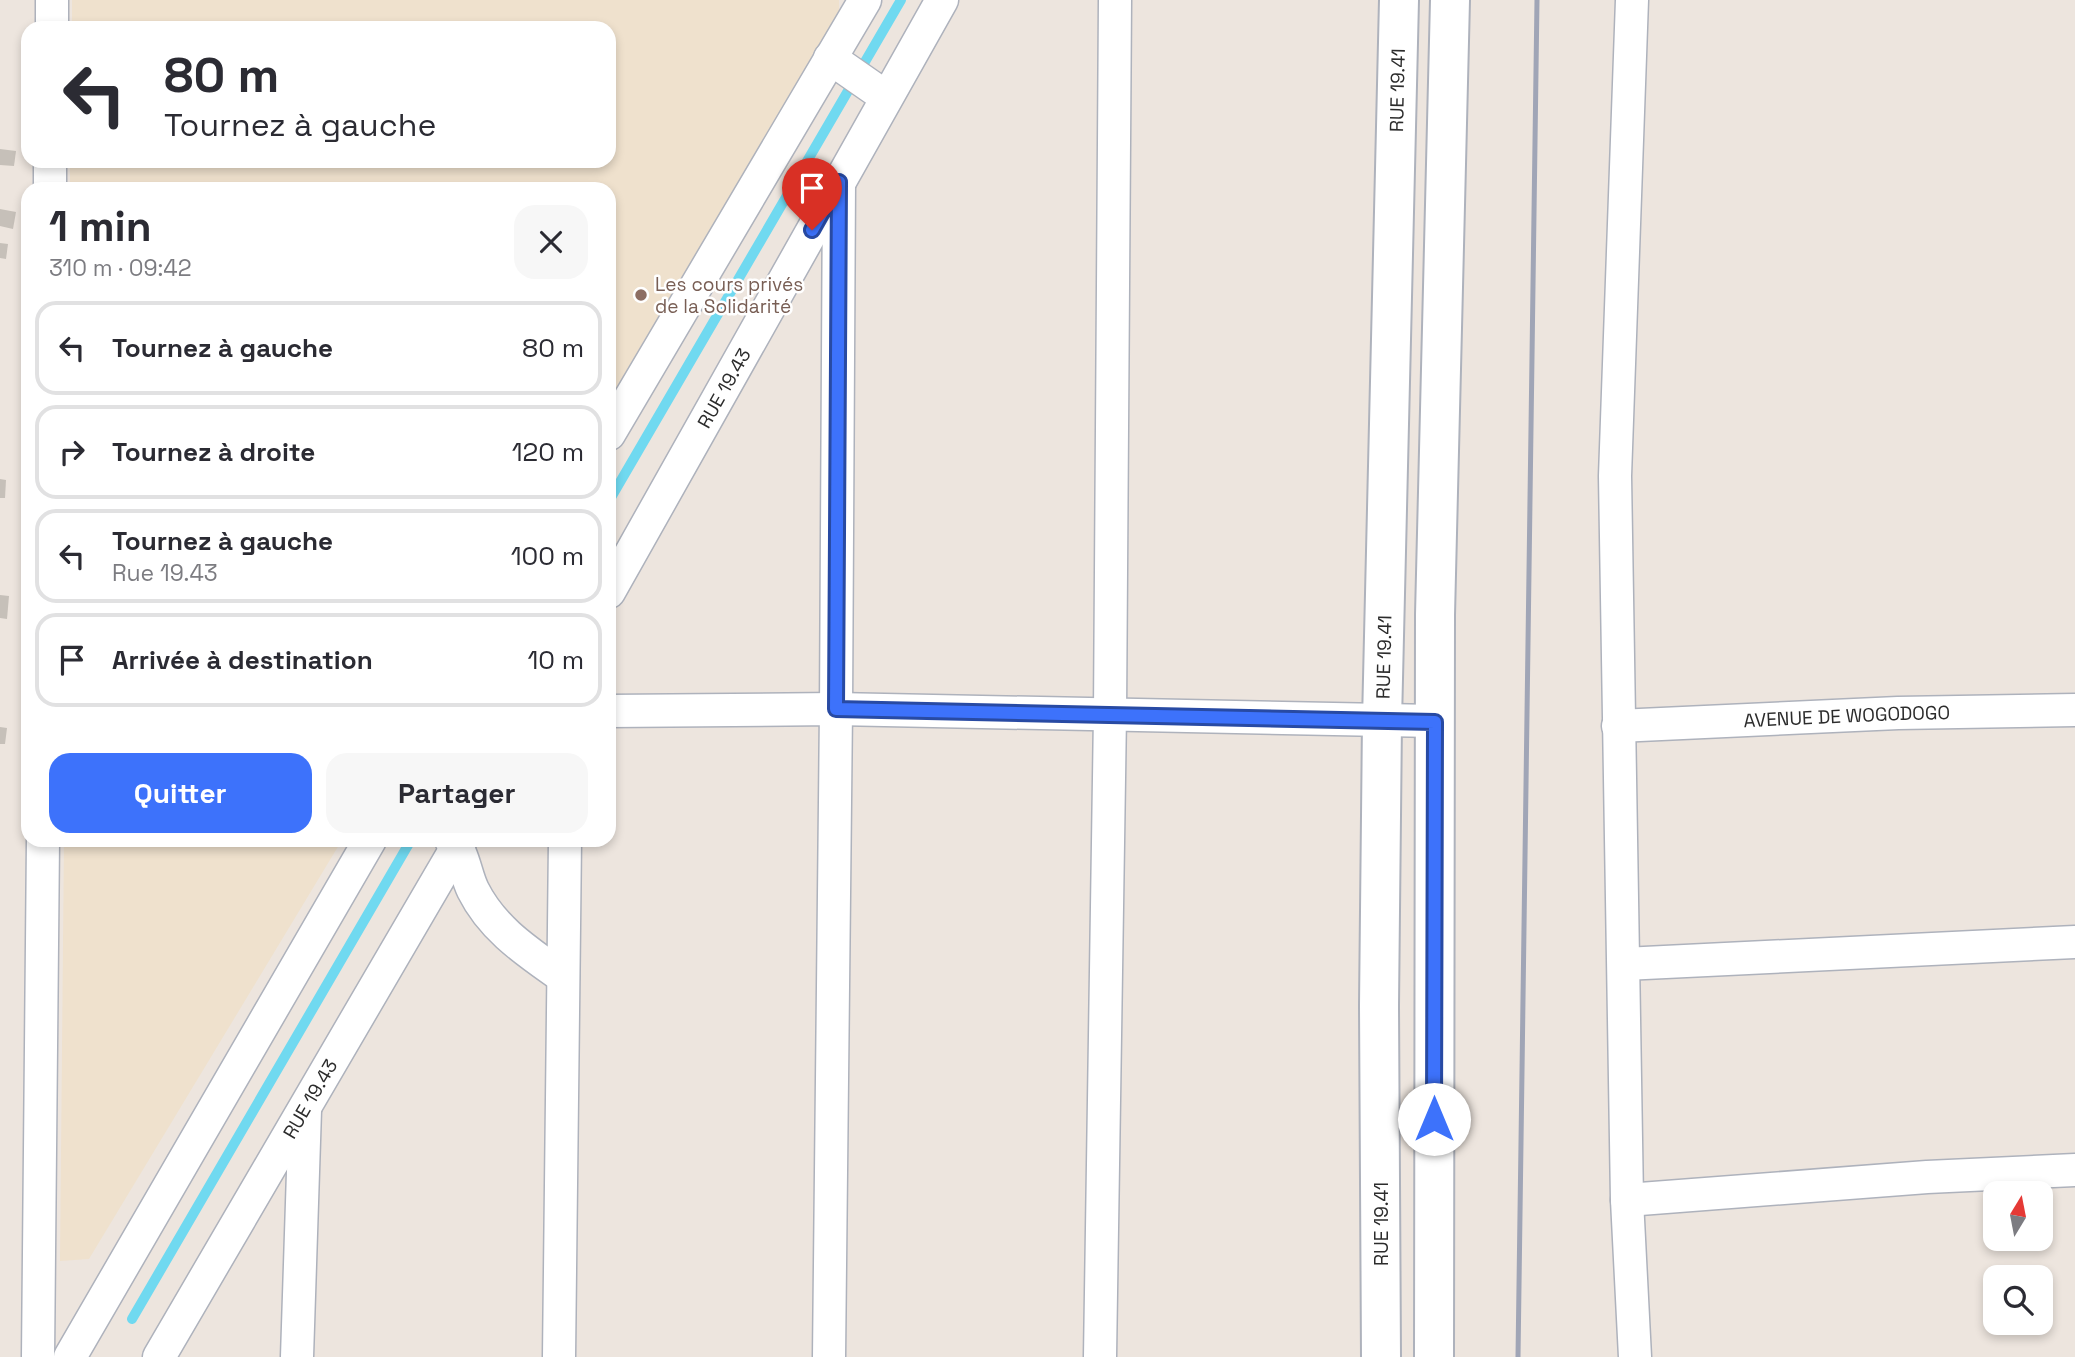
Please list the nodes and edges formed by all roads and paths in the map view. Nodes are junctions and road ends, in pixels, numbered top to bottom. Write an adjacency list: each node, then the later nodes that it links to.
1 (52, 0): 8 (street)
2 (942, 0): 10 (street, RUE 19.43)
3 (1115, 0): 17 (street)
4 (1399, 0): 18 (main road, RUE 19.41)
5 (1450, 0): 19 (main road)
6 (1632, 0): 20 (street)
7 (857, 6): 9 (street)
8 (52, 21)
9 (830, 58): 10 (street); 12 (street)
10 (886, 97): 11 (street, RUE 19.43)
11 (839, 182): 13 (street, RUE 19.43); 14 (street)
12 (616, 422)
13 (616, 580)
14 (836, 709): 16 (street); 17 (street); 37 (street)
15 (2075, 710): 20 (street, AVENUE DE WOGODOGO)
16 (616, 711)
17 (1110, 714): 18 (street); 38 (street)
18 (1382, 721): 19 (street); 39 (main road, RUE 19.41)
19 (1435, 722): 40 (main road)
20 (1618, 726): 27 (street)
21 (43, 847): 32 (street)
22 (366, 847): 33 (street)
23 (454, 847): 29 (street, RUE 19.43)
24 (459, 847): 28 (street)
25 (565, 847): 28 (street)
26 (2075, 942): 27 (street)
27 (1625, 964): 31 (street)
28 (563, 977): 36 (street)
29 (305, 1105): 34 (street, RUE 19.43); 35 (street)
30 (2075, 1170): 31 (street)
31 (1627, 1200): 41 (street)
32 (38, 1357)
33 (70, 1357)
34 (159, 1357)
35 (297, 1357)
36 (559, 1357)
37 (829, 1357)
38 (1100, 1357)
39 (1381, 1357)
40 (1434, 1357)
41 (1635, 1357)

